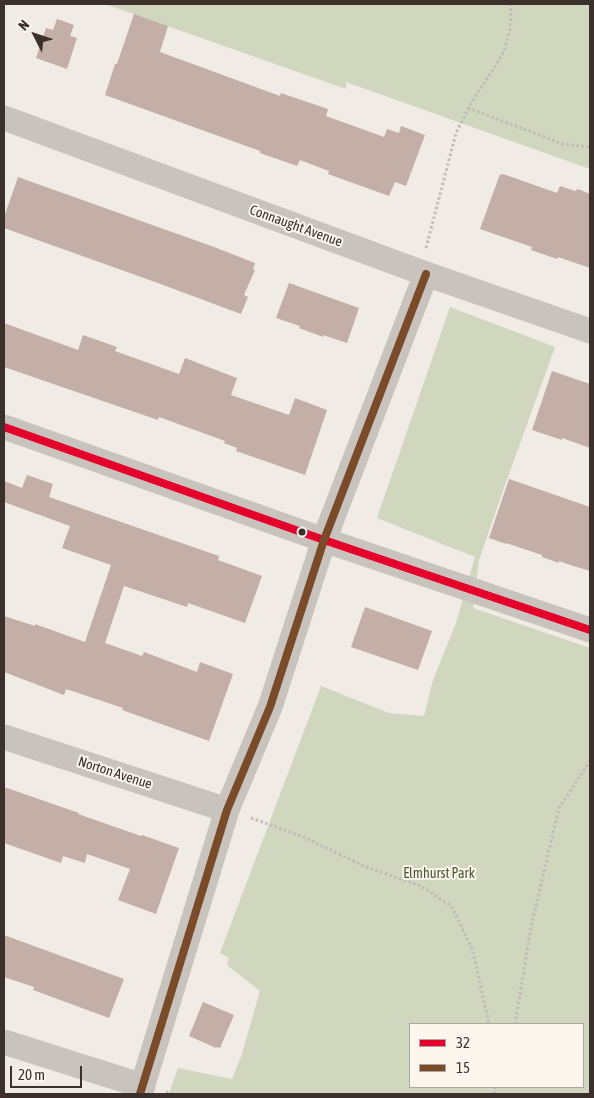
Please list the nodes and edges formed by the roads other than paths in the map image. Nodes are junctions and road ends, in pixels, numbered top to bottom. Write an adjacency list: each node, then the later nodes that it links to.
1 (4, 118): 2 (street, Connaught Avenue)
2 (423, 273): 3 (street, Connaught Avenue); 5 (street)
3 (590, 331)
4 (4, 427): 5 (street)
5 (324, 540): 6 (street); 8 (street)
6 (590, 630)
7 (4, 737): 8 (street, Norton Avenue)
8 (227, 810): 10 (street)
9 (4, 1042): 10 (street)
10 (142, 1090)

